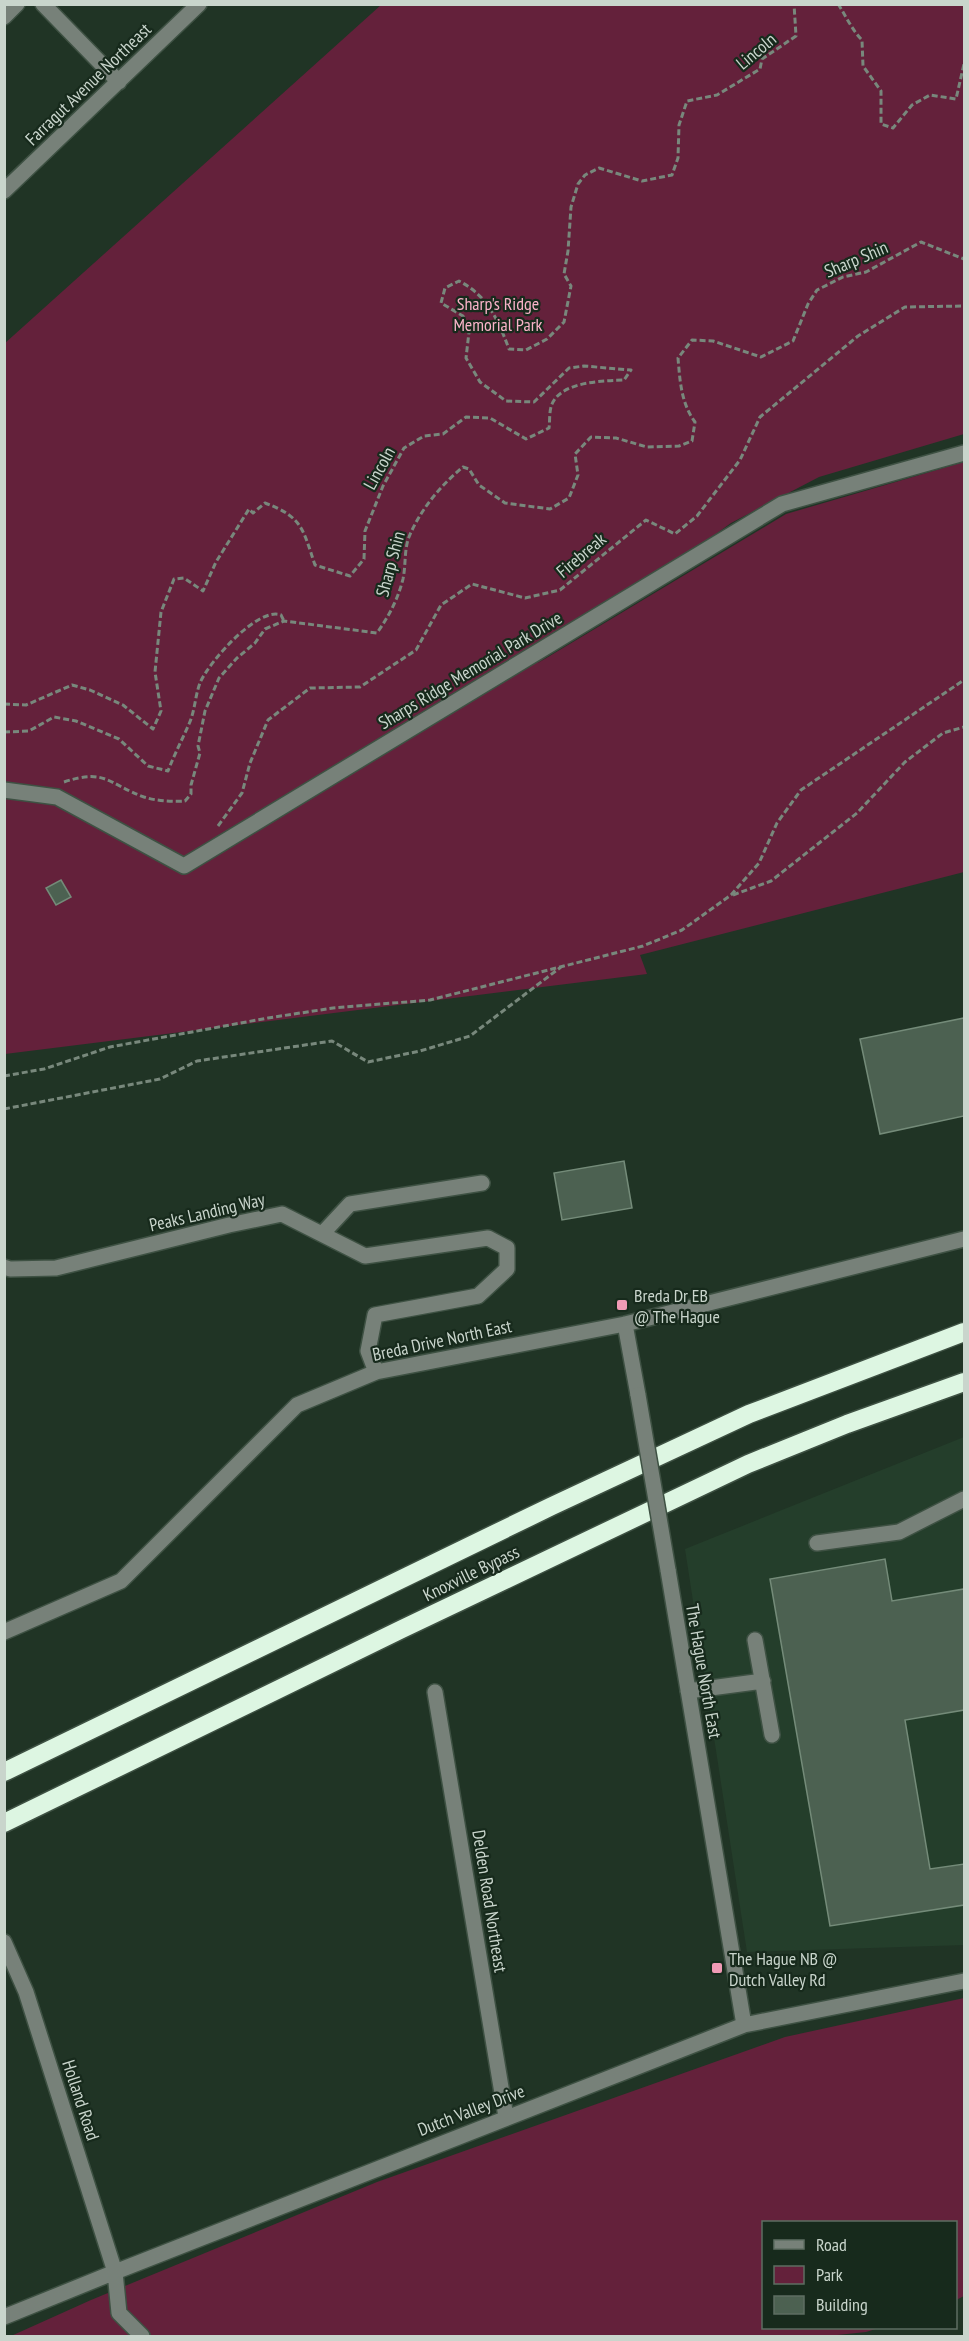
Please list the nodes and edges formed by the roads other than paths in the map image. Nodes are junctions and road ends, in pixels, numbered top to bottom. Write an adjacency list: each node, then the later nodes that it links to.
1 (17, 4): 4 (street)
2 (43, 4): 5 (street)
3 (199, 4): 5 (street, Farragut Avenue Northeast)
4 (4, 17)
5 (118, 82): 6 (street, Farragut Avenue Northeast)
6 (4, 191)
7 (964, 453): 8 (street, Sharps Ridge Memorial Park Drive)
8 (4, 790)
9 (482, 1183): 10 (street)
10 (323, 1233): 12 (street, Peaks Landing Way); 15 (street, Peaks Landing Way)
11 (964, 1239): 13 (street, Breda Drive North East)
12 (4, 1267)
13 (625, 1324): 15 (street, Breda Drive North East); 22 (street, The Hague North East, bridge)
14 (964, 1332): 25 (highway, Knoxville Bypass)
15 (376, 1372): 19 (street, Breda Drive North East)
16 (964, 1382): 26 (highway, Knoxville Bypass)
17 (964, 1499): 18 (street)
18 (817, 1543)
19 (4, 1632)
20 (755, 1640): 21 (street)
21 (763, 1680): 22 (street); 24 (street)
22 (688, 1691): 29 (street, The Hague North East)
23 (435, 1692): 30 (street, Delden Road Northeast)
24 (772, 1735)
25 (4, 1772)
26 (4, 1824)
27 (4, 1942): 31 (street, Holland Road)
28 (964, 1981): 29 (street, Dutch Valley Drive)
29 (744, 2025): 30 (street, Dutch Valley Drive)
30 (506, 2117): 31 (street, Dutch Valley Drive)
31 (115, 2272): 32 (street, Dutch Valley Drive); 33 (street, Holland Road)
32 (4, 2317)
33 (142, 2337)

